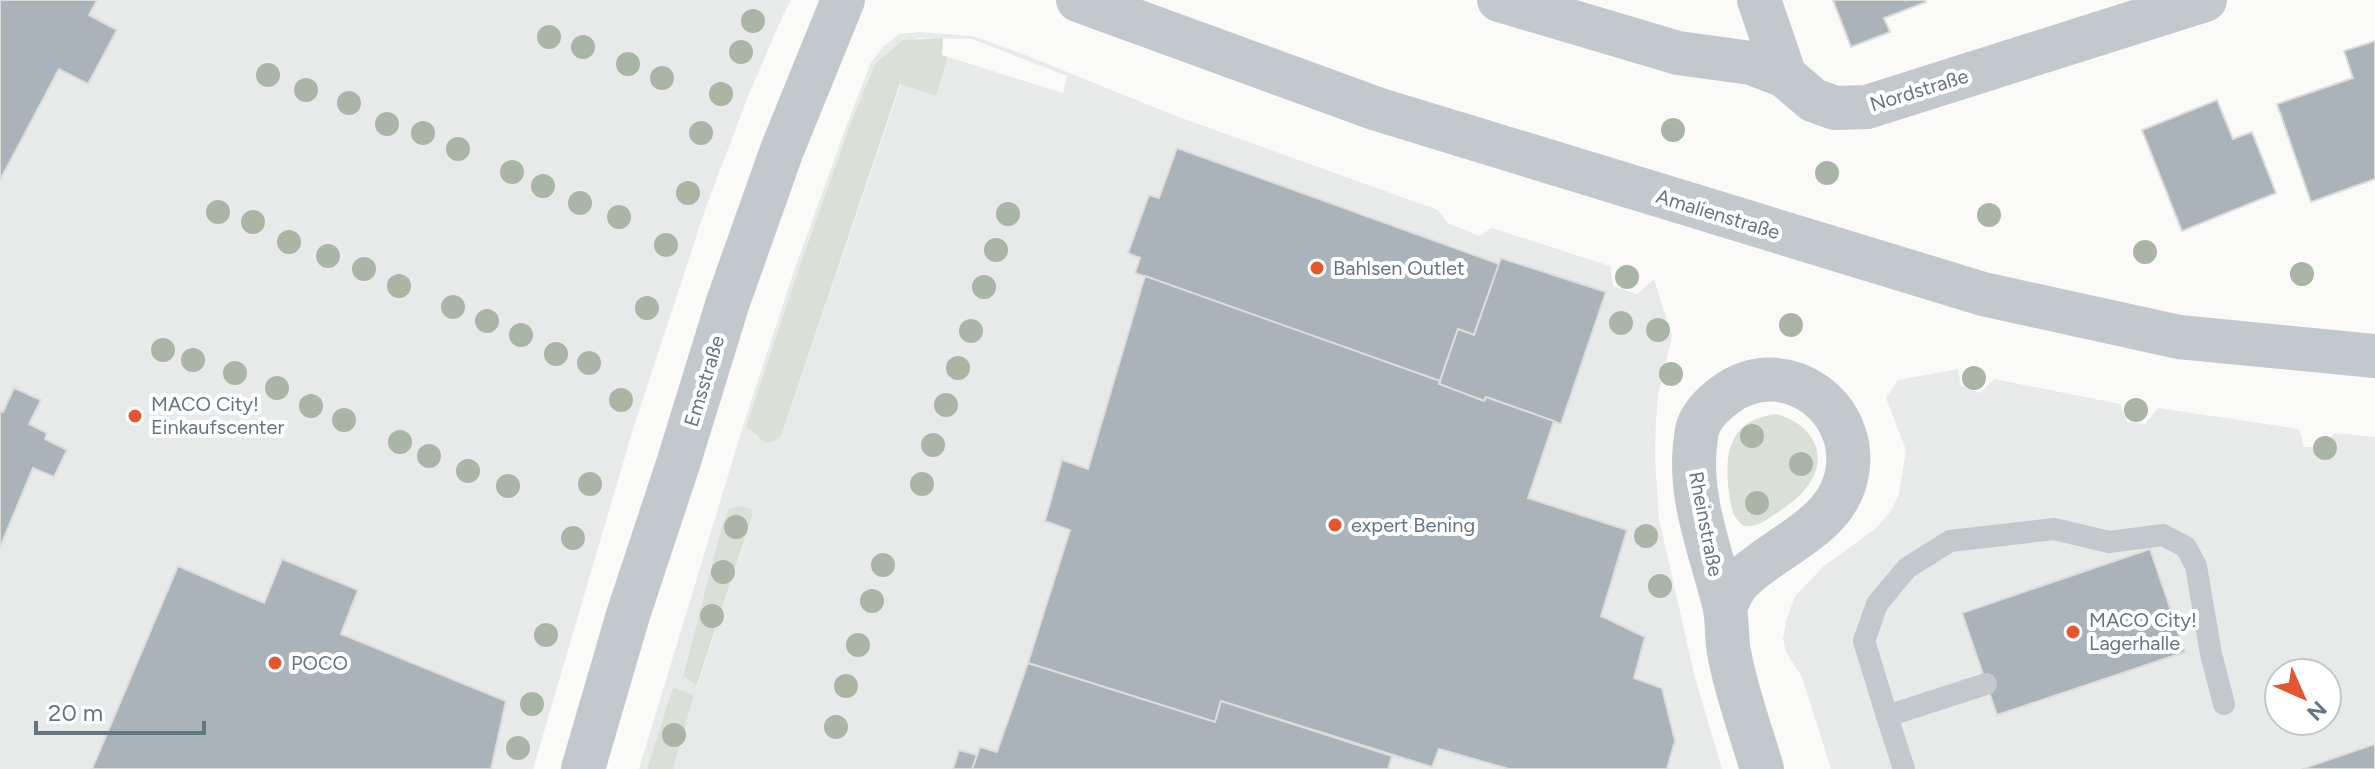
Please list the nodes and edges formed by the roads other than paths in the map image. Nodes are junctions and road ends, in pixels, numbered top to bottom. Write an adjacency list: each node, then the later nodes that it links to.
1 (843, 0): 12 (street, Emsstraße)
2 (1078, 0): 7 (street, Amalienstraße)
3 (1499, 0): 6 (street, Nordstraße)
4 (1759, 0): 6 (street)
5 (2205, 0): 6 (street, Nordstraße)
6 (1785, 76)
7 (2375, 356)
8 (1725, 607): 8 (street, Rheinstraße); 13 (street, Rheinstraße)
9 (1986, 684): 11 (lane)
10 (2224, 704): 11 (lane)
11 (1887, 716): 14 (lane)
12 (583, 769)
13 (1762, 769)
14 (1904, 769)

